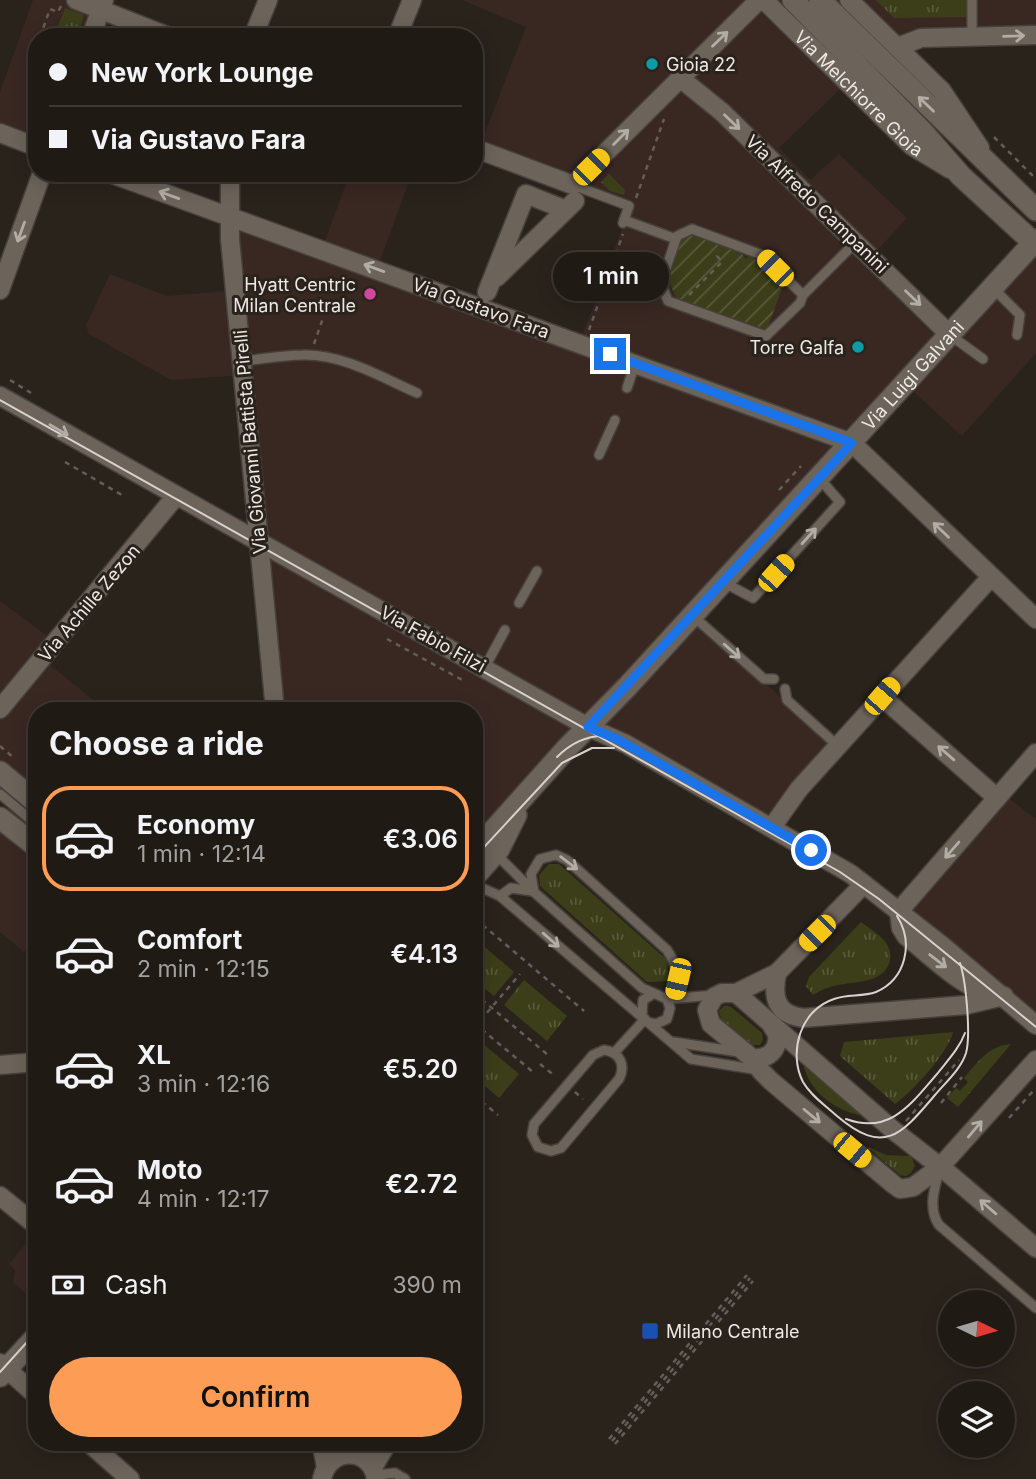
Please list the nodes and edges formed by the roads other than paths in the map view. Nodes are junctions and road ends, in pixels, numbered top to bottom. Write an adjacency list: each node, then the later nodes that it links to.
1 (268, 0): 12 (street)
2 (412, 0): 13 (street)
3 (762, 0): 17 (street, one-way to 3); 22 (street, Via Melchiorre Gioia)
4 (793, 0): 22 (street, Via Melchiorre Gioia)
5 (820, 0): 21 (street, Via Melchiorre Gioia, one-way to 5)
6 (849, 0): 16 (street, Via Melchiorre Gioia)
7 (972, 1): 15 (lane)
8 (69, 2): 9 (street)
9 (102, 5): 10 (street); 11 (street)
10 (94, 28)
11 (151, 28)
12 (257, 28)
13 (401, 28)
14 (1036, 35): 15 (street, one-way to 14)
15 (972, 37): 16 (street)
16 (898, 47): 21 (street, Via Melchiorre Gioia)
17 (680, 78): 26 (street, one-way to 17); 30 (street, Via Alfredo Campanini, one-way to 30)
18 (0, 133): 19 (street)
19 (28, 144)
20 (483, 153): 26 (street)
21 (993, 168): 27 (street, Via Melchiorre Gioia)
22 (961, 176): 31 (street, Via Melchiorre Gioia)
23 (39, 182): 33 (street, one-way to 33)
24 (135, 182): 28 (street, Via Gustavo Fara, one-way to 24)
25 (230, 182): 28 (street, Via Giovanni Battista Pirelli)
26 (571, 199): 26 (street); 29 (lane)
27 (1036, 210)
28 (229, 216): 38 (street, Via Giovanni Battista Pirelli); 39 (street, Via Gustavo Fara, one-way to 28)
29 (676, 239): 34 (lane); 34 (lane)
30 (856, 242): 34 (lane); 35 (street, Via Alfredo Campanini, one-way to 35)
31 (1035, 243): 32 (street, Via Luigi Galvani)
32 (993, 288): 35 (street, Via Luigi Galvani); 36 (lane)
33 (0, 290)
34 (803, 295)
35 (950, 335): 37 (lane); 44 (street, Via Luigi Galvani)
36 (1017, 335)
37 (984, 359)
38 (243, 361): 41 (lane); 48 (street, Via Giovanni Battista Pirelli)
39 (635, 364): 40 (lane); 44 (street, Via Gustavo Fara)
40 (627, 388)
41 (417, 393)
42 (0, 396): 47 (street, Via Fabio Filzi, one-way to 47)
43 (615, 420): 45 (lane)
44 (852, 443): 46 (street, Via Luigi Galvani); 50 (street, one-way to 44)
45 (600, 455)
46 (819, 478): 51 (street, Via Luigi Galvani); 51 (lane, one-way to 46)
47 (176, 496): 48 (street, Via Fabio Filzi); 61 (street, Via Achille Zezon)
48 (259, 542): 56 (street, Via Fabio Filzi); 60 (street, Via Giovanni Battista Pirelli)
49 (537, 571): 52 (lane)
50 (991, 577): 54 (street); 59 (street)
51 (723, 582): 53 (street, Via Luigi Galvani)
52 (519, 603)
53 (693, 616): 57 (lane, one-way to 57); 62 (street, Via Luigi Galvani)
54 (1036, 619)
55 (505, 629): 56 (lane)
56 (485, 667): 62 (street, Via Fabio Filzi)
57 (774, 679)
58 (785, 689): 63 (lane)
59 (882, 696): 63 (street); 67 (street, one-way to 59)
60 (274, 702)
61 (0, 709)
62 (588, 727): 70 (street, Via Fabio Filzi); 72 (street, Via Luigi Galvani)
63 (838, 747): 70 (street)
64 (1036, 753): 67 (street)
65 (0, 772): 66 (street)
66 (19, 787): 68 (lane)
67 (997, 798): 77 (street, one-way to 77)
68 (28, 806)
69 (0, 818): 71 (street)
70 (772, 827): 73 (street, Via Fabio Filzi)
71 (28, 840)
72 (484, 850): 75 (lane)
73 (864, 884): 77 (street, Via Fabio Filzi); 78 (street)
74 (483, 888): 76 (lane)
75 (534, 892): 76 (lane); 80 (lane); 83 (lane, one-way to 83)
76 (500, 896): 85 (lane, one-way to 85)
77 (898, 911): 82 (street, Via Fabio Filzi); 82 (street, one-way to 82)
78 (777, 973): 79 (street); 82 (street)
79 (736, 993): 81 (street); 84 (street)
80 (653, 994): 83 (lane); 85 (lane)
81 (717, 995): 83 (lane); 90 (street)
82 (1001, 996): 86 (street, Via Fabio Filzi)
83 (670, 998): 85 (lane)
84 (754, 1009): 90 (street); 93 (street)
85 (646, 1019): 87 (lane); 88 (lane)
86 (1036, 1024)
87 (672, 1042): 90 (lane); 90 (lane)
88 (614, 1053): 88 (lane)
89 (1036, 1060): 93 (street, one-way to 89)
90 (753, 1061): 93 (street, one-way to 93)
91 (28, 1063): 92 (street)
92 (0, 1065)
93 (940, 1167): 96 (street, one-way to 93); 97 (lane)
94 (0, 1196): 95 (street)
95 (28, 1219)
96 (1036, 1248)
97 (1036, 1308)
98 (28, 1346): 100 (street)
99 (28, 1358): 100 (street)
100 (5, 1371): 101 (street); 102 (street)
101 (28, 1389)
102 (0, 1392)
103 (99, 1451): 107 (street)
104 (322, 1451): 106 (street)
105 (371, 1464): 106 (street); 108 (lane)
106 (324, 1473)
107 (130, 1479)
108 (405, 1479)

